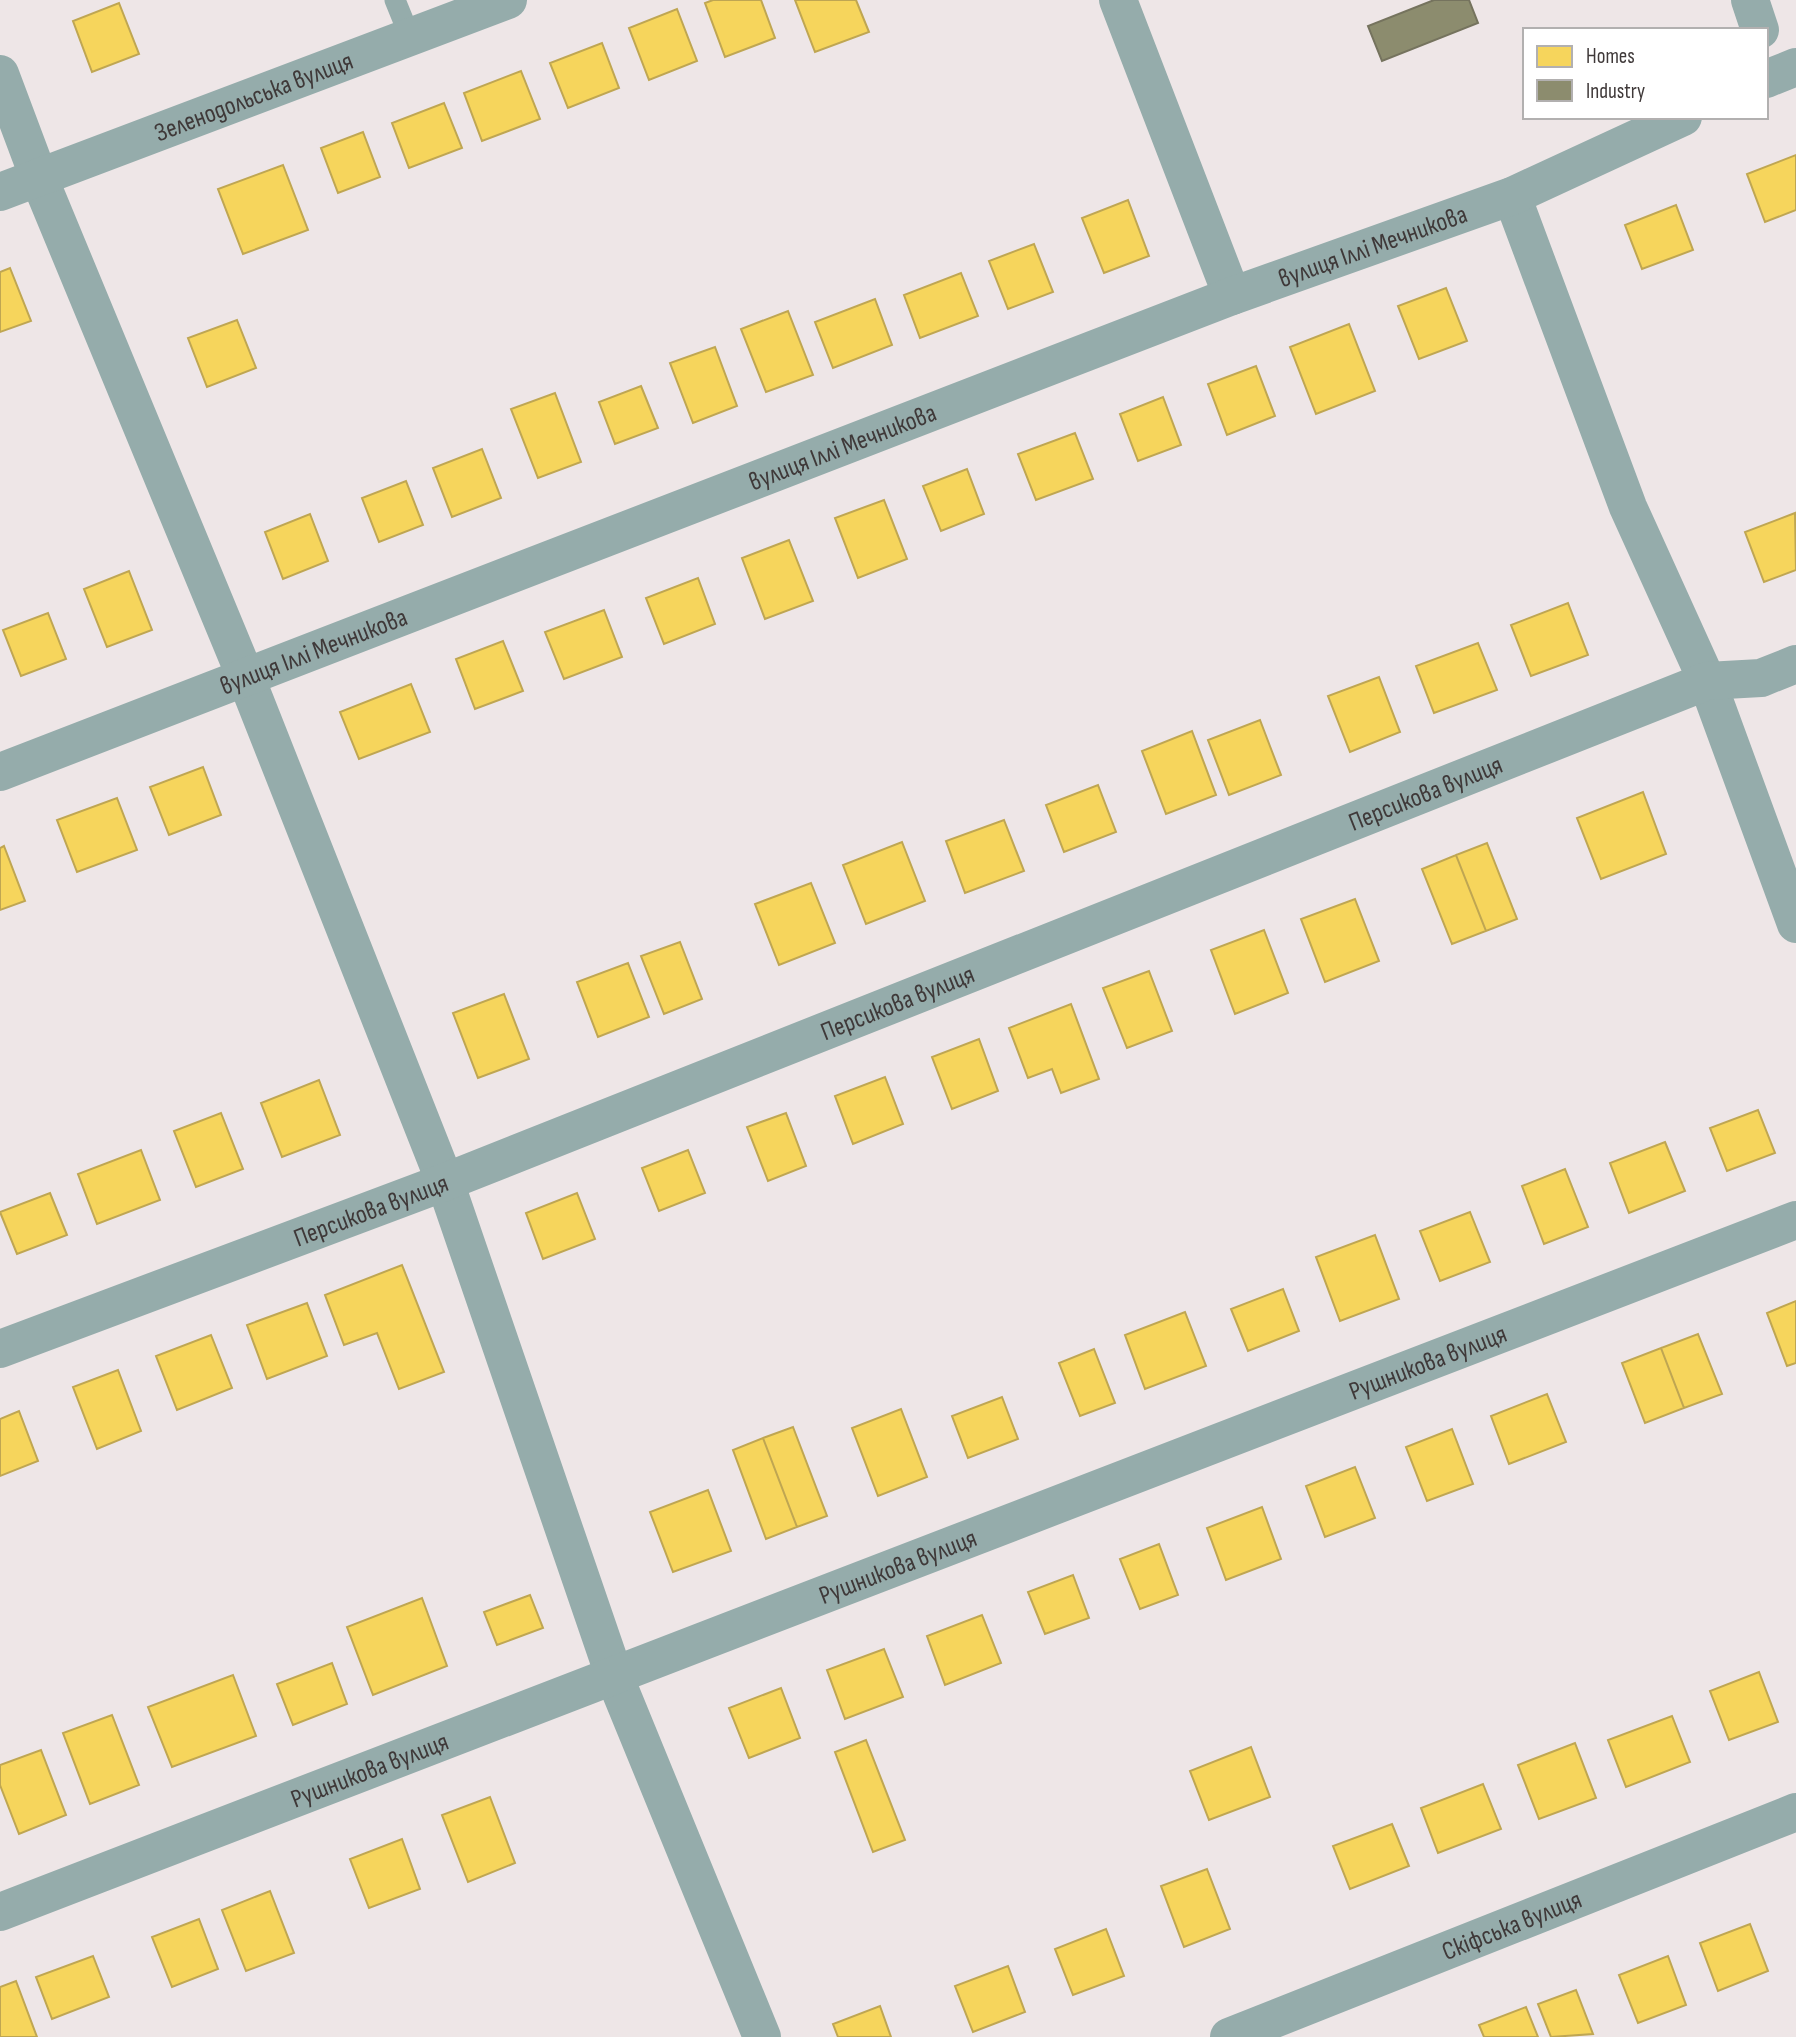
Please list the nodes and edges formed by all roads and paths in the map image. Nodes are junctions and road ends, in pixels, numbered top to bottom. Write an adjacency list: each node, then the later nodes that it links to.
1 (395, 0): 6 (lane)
2 (508, 0): 6 (street, Зеленодольська вулиця)
3 (1118, 0): 12 (street)
4 (1750, 0): 5 (street)
5 (1759, 28)
6 (410, 37): 9 (street, Зеленодольська вулиця)
7 (0, 74): 9 (street)
8 (1679, 119): 11 (street, вулиця Іллі Мечникова)
9 (39, 178): 10 (street, Зеленодольська вулиця); 14 (street)
10 (0, 192)
11 (1512, 196): 12 (street, вулиця Іллі Мечникова); 15 (street)
12 (1232, 296): 14 (street, вулиця Іллі Мечникова)
13 (1796, 664): 15 (street, Персикова вулиця)
14 (246, 678): 16 (street, вулиця Іллі Мечникова); 18 (street)
15 (1707, 681): 17 (street); 18 (street, Персикова вулиця)
16 (0, 772)
17 (1796, 924)
18 (444, 1182): 20 (street, Персикова вулиця); 21 (street)
19 (1796, 1220): 21 (street, Рушникова вулиця)
20 (0, 1349)
21 (615, 1678): 23 (street, Рушникова вулиця); 24 (street)
22 (1796, 1812): 25 (street, Скіфська вулиця)
23 (0, 1912)
24 (762, 2037)
25 (1229, 2037)

